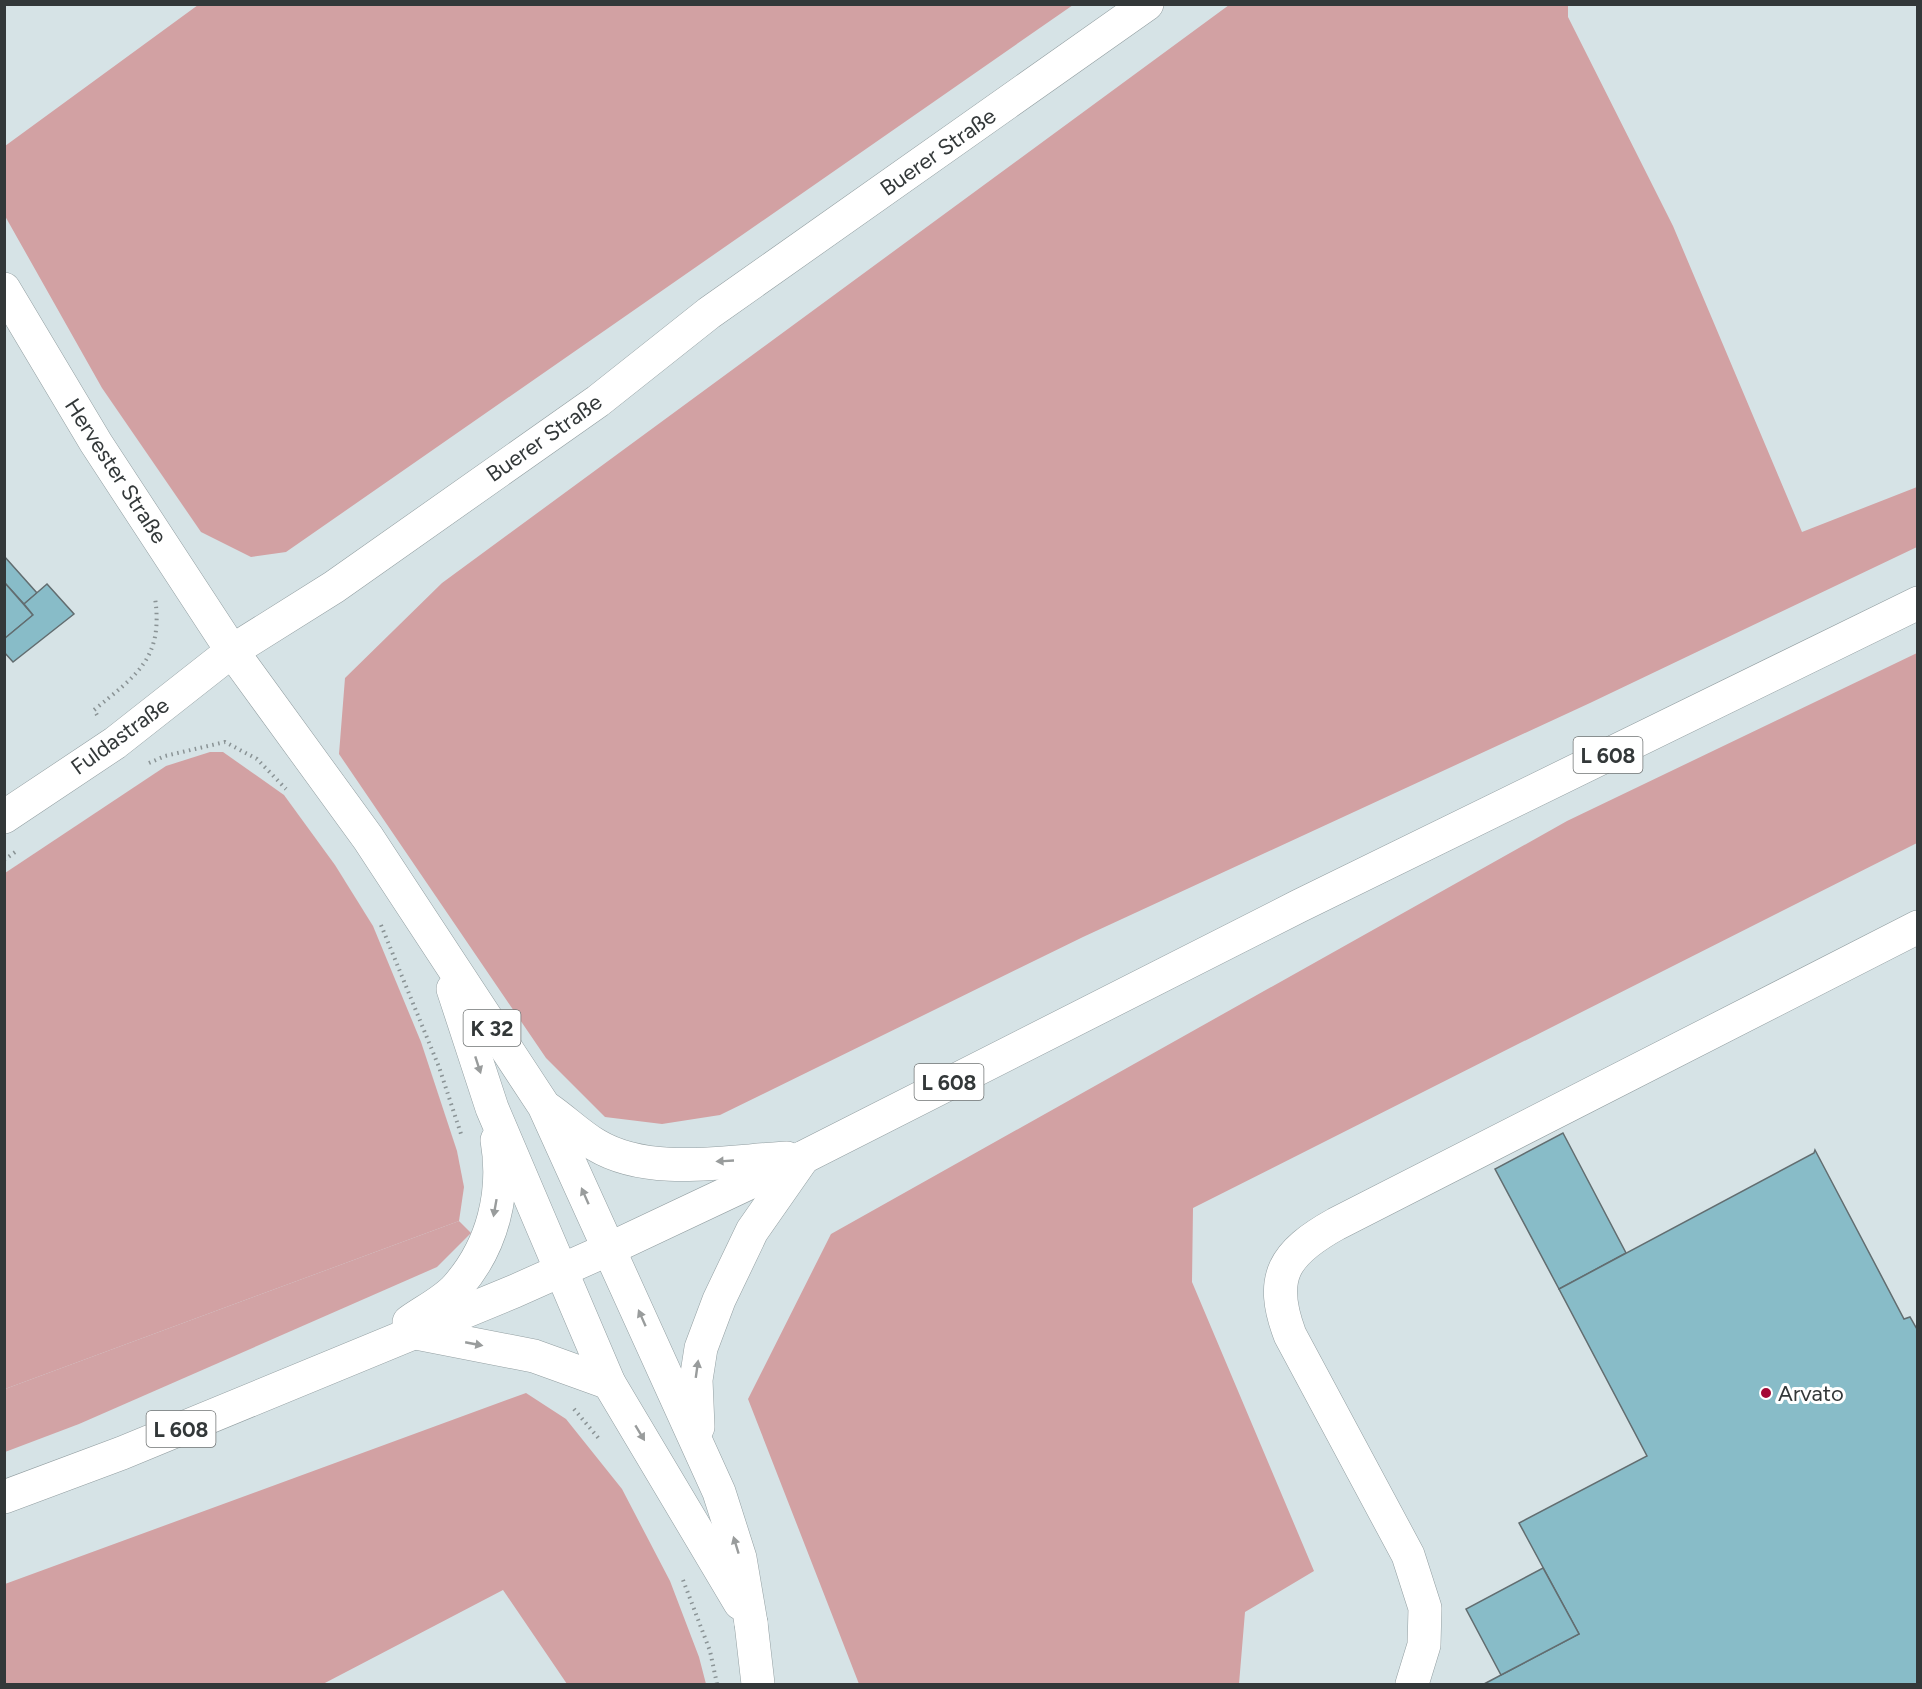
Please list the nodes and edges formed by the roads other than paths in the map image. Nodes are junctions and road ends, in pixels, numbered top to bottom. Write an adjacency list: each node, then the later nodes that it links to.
1 (1147, 4): 4 (main road, Buerer Straße)
2 (4, 289): 4 (main road, Hervester Straße)
3 (1917, 603): 10 (main road, L 608)
4 (232, 651): 5 (main road, Fuldastraße); 7 (main road, K 32)
5 (4, 817)
6 (1917, 927): 20 (main road)
7 (441, 949): 8 (main road, K 32); 9 (main road, one-way to 9)
8 (544, 1106): 10 (main road, one-way to 8); 11 (main road, K 32, one-way to 8)
9 (492, 1108): 12 (main road); 14 (main road, one-way to 14)
10 (804, 1157): 11 (main road, L 608); 16 (main road, one-way to 10)
11 (609, 1250): 12 (main road, L 608); 16 (main road, one-way to 11)
12 (562, 1270): 13 (main road, L 608); 15 (main road)
13 (416, 1333): 14 (main road, L 608); 15 (main road, one-way to 15)
14 (356, 1356): 17 (main road, L 608)
15 (609, 1383): 18 (main road, one-way to 18)
16 (699, 1448): 18 (main road, one-way to 16)
17 (4, 1497)
18 (751, 1623): 19 (main road)
19 (758, 1684)
20 (1412, 1684)

